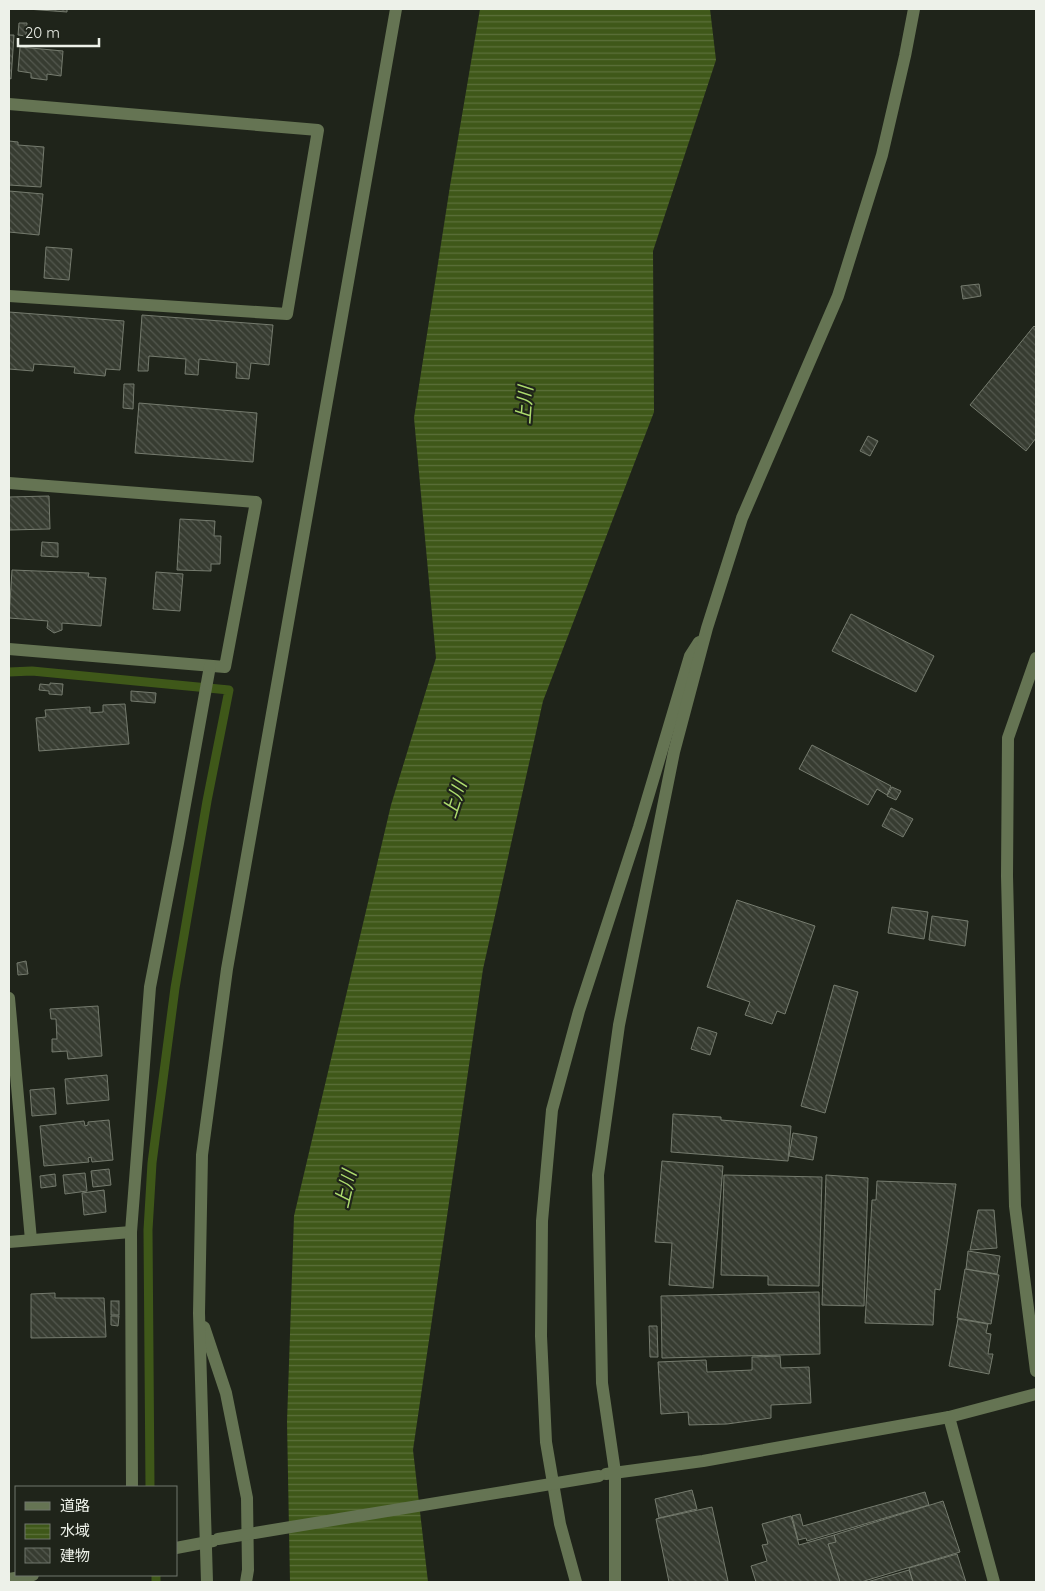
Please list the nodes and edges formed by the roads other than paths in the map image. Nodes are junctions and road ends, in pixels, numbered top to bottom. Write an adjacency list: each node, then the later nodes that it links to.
1 (396, 9): 14 (street)
2 (914, 9): 6 (street)
3 (9, 104): 4 (street)
4 (9, 296)
5 (9, 483): 9 (street)
6 (707, 628): 18 (street); 26 (street)
7 (9, 649): 9 (street)
8 (1036, 658): 15 (street)
9 (210, 666): 11 (street)
10 (9, 998): 12 (street)
11 (131, 1232): 12 (street); 19 (street)
12 (31, 1240): 13 (street)
13 (9, 1242)
14 (199, 1313): 20 (street); 25 (street)
15 (1036, 1371)
16 (1036, 1394): 17 (street)
17 (949, 1417): 18 (street); 28 (street)
18 (615, 1472): 20 (street, bridge); 27 (street)
19 (132, 1486)
20 (205, 1542): 21 (street); 24 (street)
21 (178, 1548)
22 (27, 1576): 23 (street)
23 (9, 1579)
24 (207, 1582)
25 (246, 1582)
26 (576, 1582)
27 (615, 1582)
28 (994, 1582)

